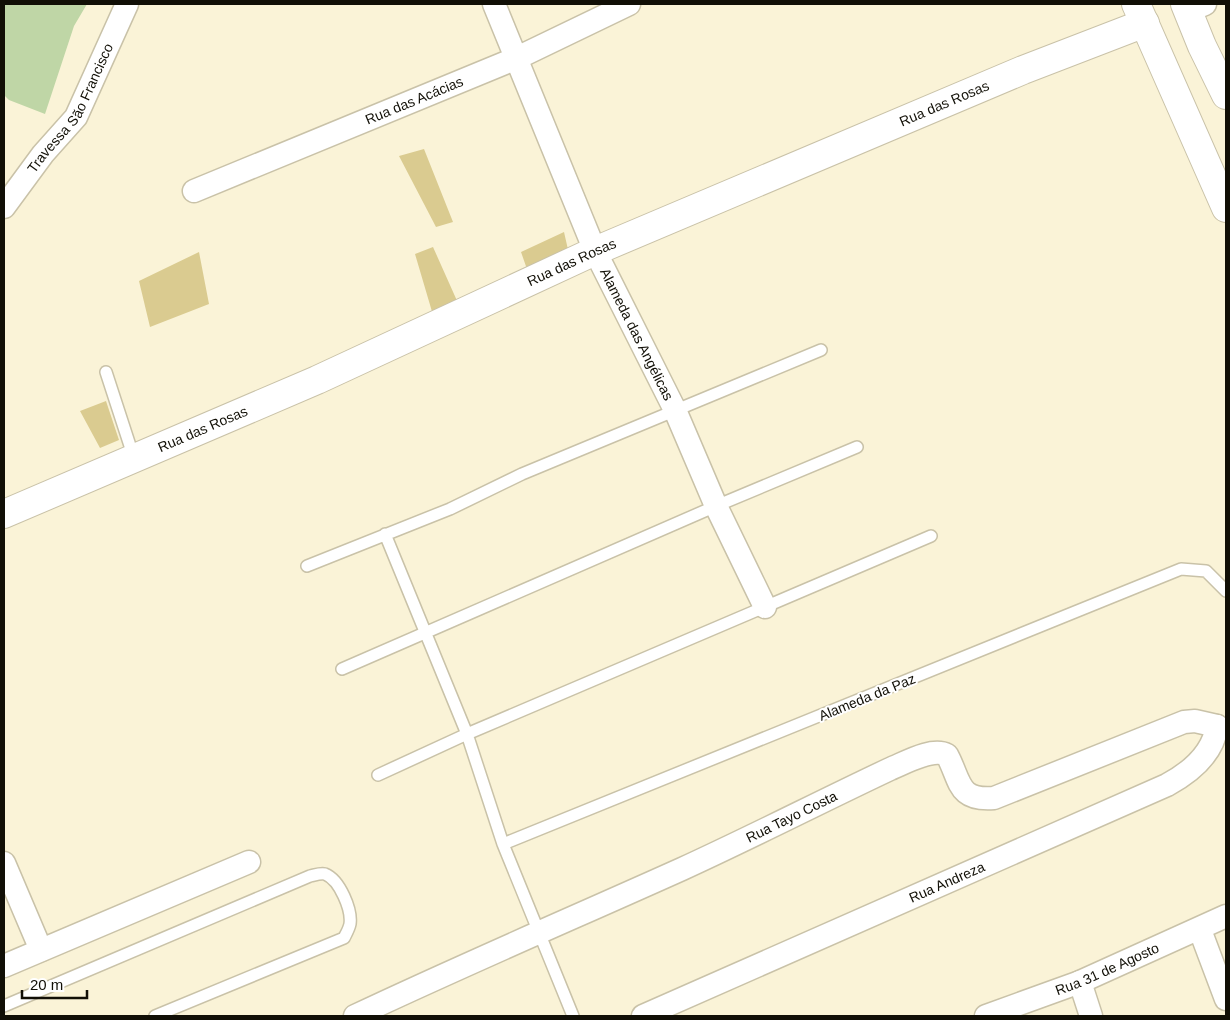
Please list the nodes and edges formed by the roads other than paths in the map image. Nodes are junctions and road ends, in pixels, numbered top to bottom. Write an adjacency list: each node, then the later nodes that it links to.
1 (127, 4): 9 (street, Travessa São Francisco)
2 (494, 4): 6 (street, Alameda das Angélicas)
3 (630, 4): 6 (street, Rua das Acácias)
4 (1193, 6): 7 (street)
5 (1140, 13): 10 (street); 11 (street, Rua das Rosas)
6 (517, 58): 8 (street, Rua das Acácias); 11 (street, Alameda das Angélicas)
7 (1226, 95)
8 (194, 191)
9 (4, 207)
10 (1226, 208)
11 (595, 251): 14 (street, Alameda das Angélicas); 16 (street, Rua das Rosas)
12 (821, 350): 14 (lane)
13 (106, 372): 16 (lane)
14 (675, 410): 17 (street, Alameda das Angélicas); 19 (lane)
15 (857, 447): 17 (lane)
16 (134, 458): 18 (street, Rua das Rosas)
17 (716, 506): 23 (street, Alameda das Angélicas); 24 (lane)
18 (4, 514)
19 (385, 534): 21 (lane); 24 (lane)
20 (931, 536): 23 (lane)
21 (307, 566)
22 (1226, 591): 29 (lane, Alameda da Paz)
23 (764, 607): 27 (lane)
24 (425, 635): 25 (lane); 27 (lane)
25 (342, 669)
26 (1221, 724): 34 (street, Rua Tayo Costa); 43 (street, Rua Andreza)
27 (467, 734): 28 (lane); 29 (lane)
28 (378, 775)
29 (503, 844): 34 (lane)
30 (249, 862): 35 (street)
31 (4, 863): 35 (street)
32 (1226, 916): 33 (street, Rua 31 de Agosto)
33 (1200, 930): 37 (street, Rua 31 de Agosto); 38 (street)
34 (540, 934): 41 (street, Rua Tayo Costa); 42 (lane)
35 (41, 950): 36 (street)
36 (4, 966)
37 (1080, 982): 44 (street, Rua 31 de Agosto); 45 (street)
38 (1226, 999)
39 (4, 1006): 40 (lane)
40 (155, 1016)
41 (355, 1016)
42 (573, 1016)
43 (644, 1016)
44 (986, 1016)
45 (1091, 1016)

